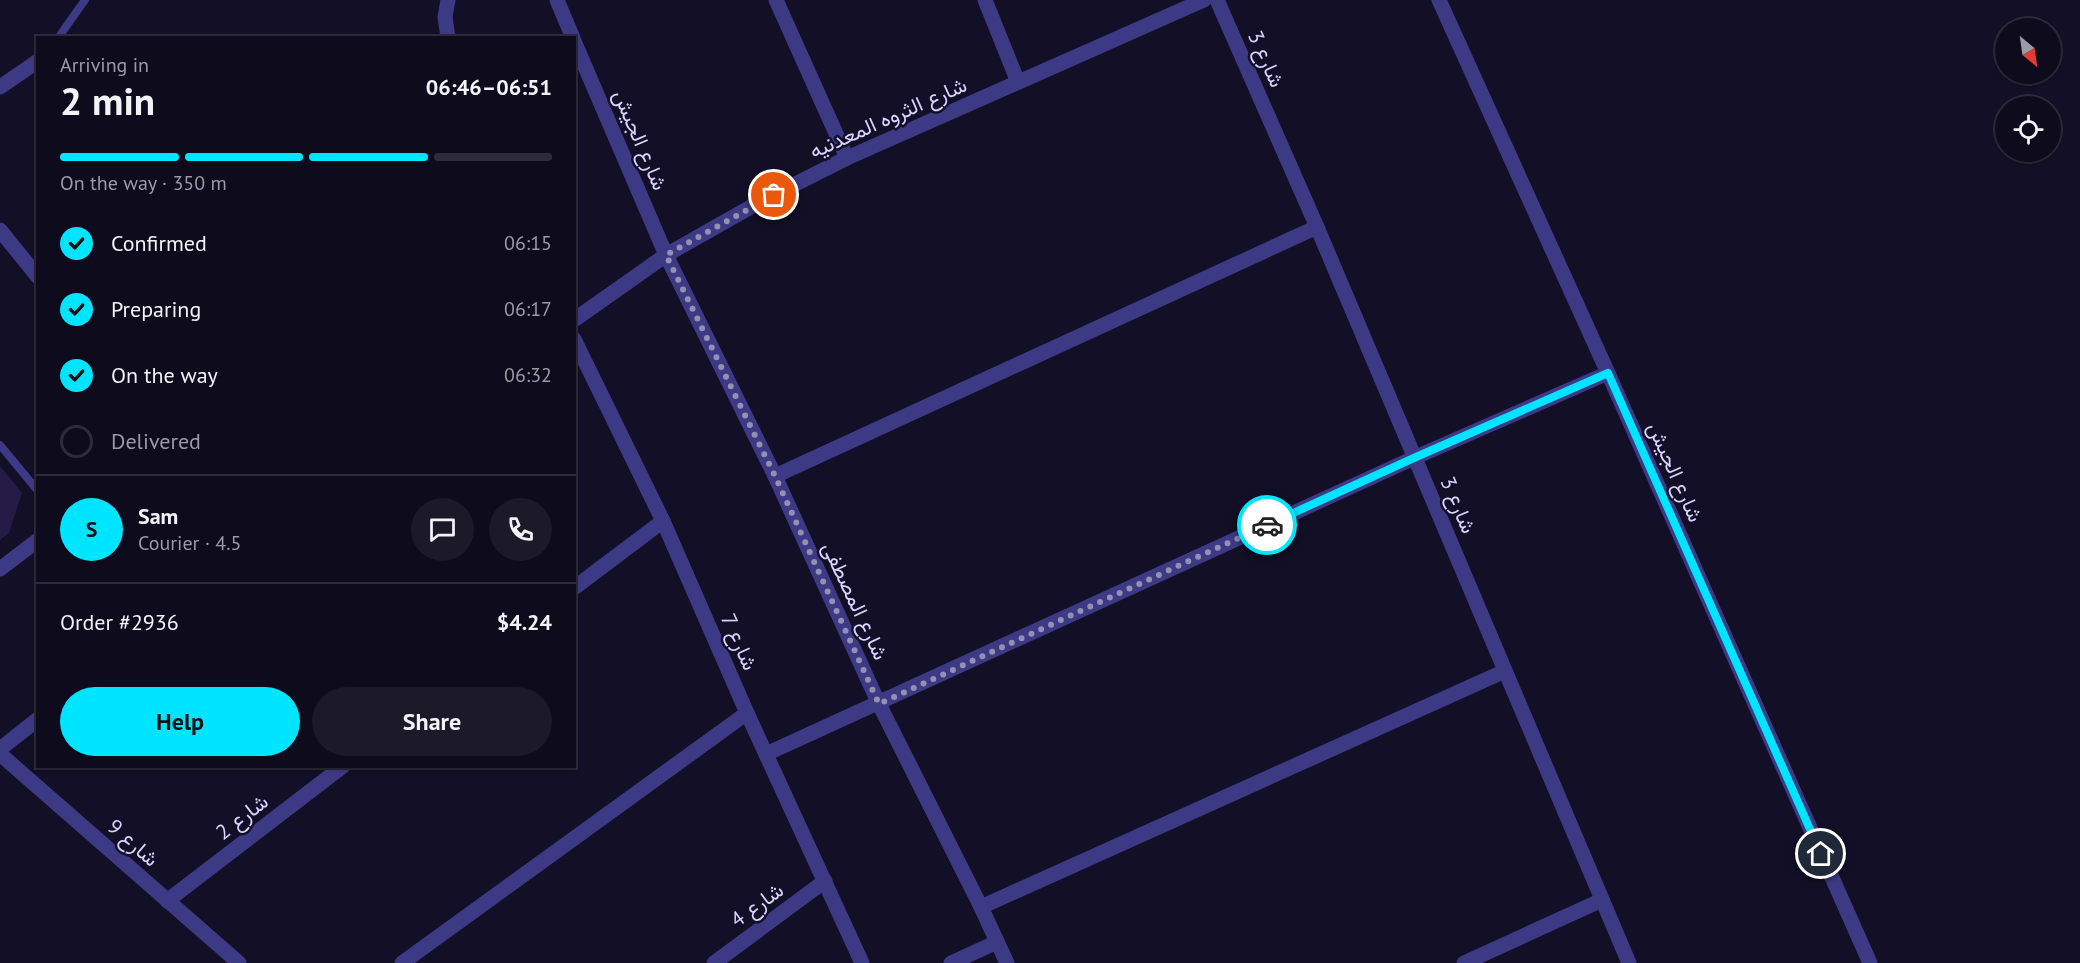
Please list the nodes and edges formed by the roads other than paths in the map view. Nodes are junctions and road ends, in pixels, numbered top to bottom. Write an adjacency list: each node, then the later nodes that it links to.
1 (85, 0): 9 (lane)
2 (448, 0): 10 (street)
3 (557, 0): 11 (street, شارع الجيش)
4 (776, 0): 16 (street)
5 (985, 0): 14 (street)
6 (1204, 0): 14 (street, شارع الثروه المعدنيه)
7 (1216, 0): 17 (street, شارع 3)
8 (1439, 0): 23 (street, شارع الجيش)
9 (59, 36)
10 (448, 36)
11 (573, 36)
12 (576, 44): 19 (street, شارع الجيش)
13 (36, 62): 15 (street)
14 (1018, 82): 16 (street, شارع الثروه المعدنيه)
15 (0, 87)
16 (847, 158): 19 (street, شارع الثروه المعدنيه)
17 (1317, 227): 25 (street, شارع 3); 26 (street)
18 (0, 230): 20 (street)
19 (666, 255): 21 (street, شارع الثروه المعدنيه); 26 (street, شارع المصطفى)
20 (36, 275)
21 (576, 319)
22 (576, 343): 28 (street, شارع 7)
23 (1608, 373): 25 (street); 53 (street, شارع الجيش)
24 (0, 445): 27 (lane)
25 (1416, 457): 32 (street, شارع 3); 33 (street)
26 (775, 476): 33 (street, شارع المصطفى)
27 (36, 489)
28 (663, 521): 31 (street); 34 (street, شارع 7)
29 (36, 542): 30 (street)
30 (0, 569)
31 (576, 586)
32 (1505, 671): 41 (street, شارع 3); 43 (street)
33 (879, 704): 38 (street); 43 (street, شارع المصطفى)
34 (747, 713): 38 (street, شارع 7); 46 (street)
35 (36, 721): 36 (street)
36 (0, 749)
37 (0, 754): 42 (street, شارع 9)
38 (766, 754): 40 (street, شارع 7)
39 (340, 768): 42 (street, شارع 2)
40 (825, 881): 47 (street, شارع 4); 48 (street, شارع 7)
41 (1602, 900): 51 (street); 52 (street, شارع 3)
42 (167, 901): 45 (street, شارع 9)
43 (981, 907): 44 (street, شارع المصطفى)
44 (997, 942): 49 (street); 50 (street, شارع المصطفى)
45 (239, 963)
46 (402, 963)
47 (714, 963)
48 (862, 963)
49 (951, 963)
50 (1007, 963)
51 (1464, 963)
52 (1629, 963)
53 (1870, 963)

